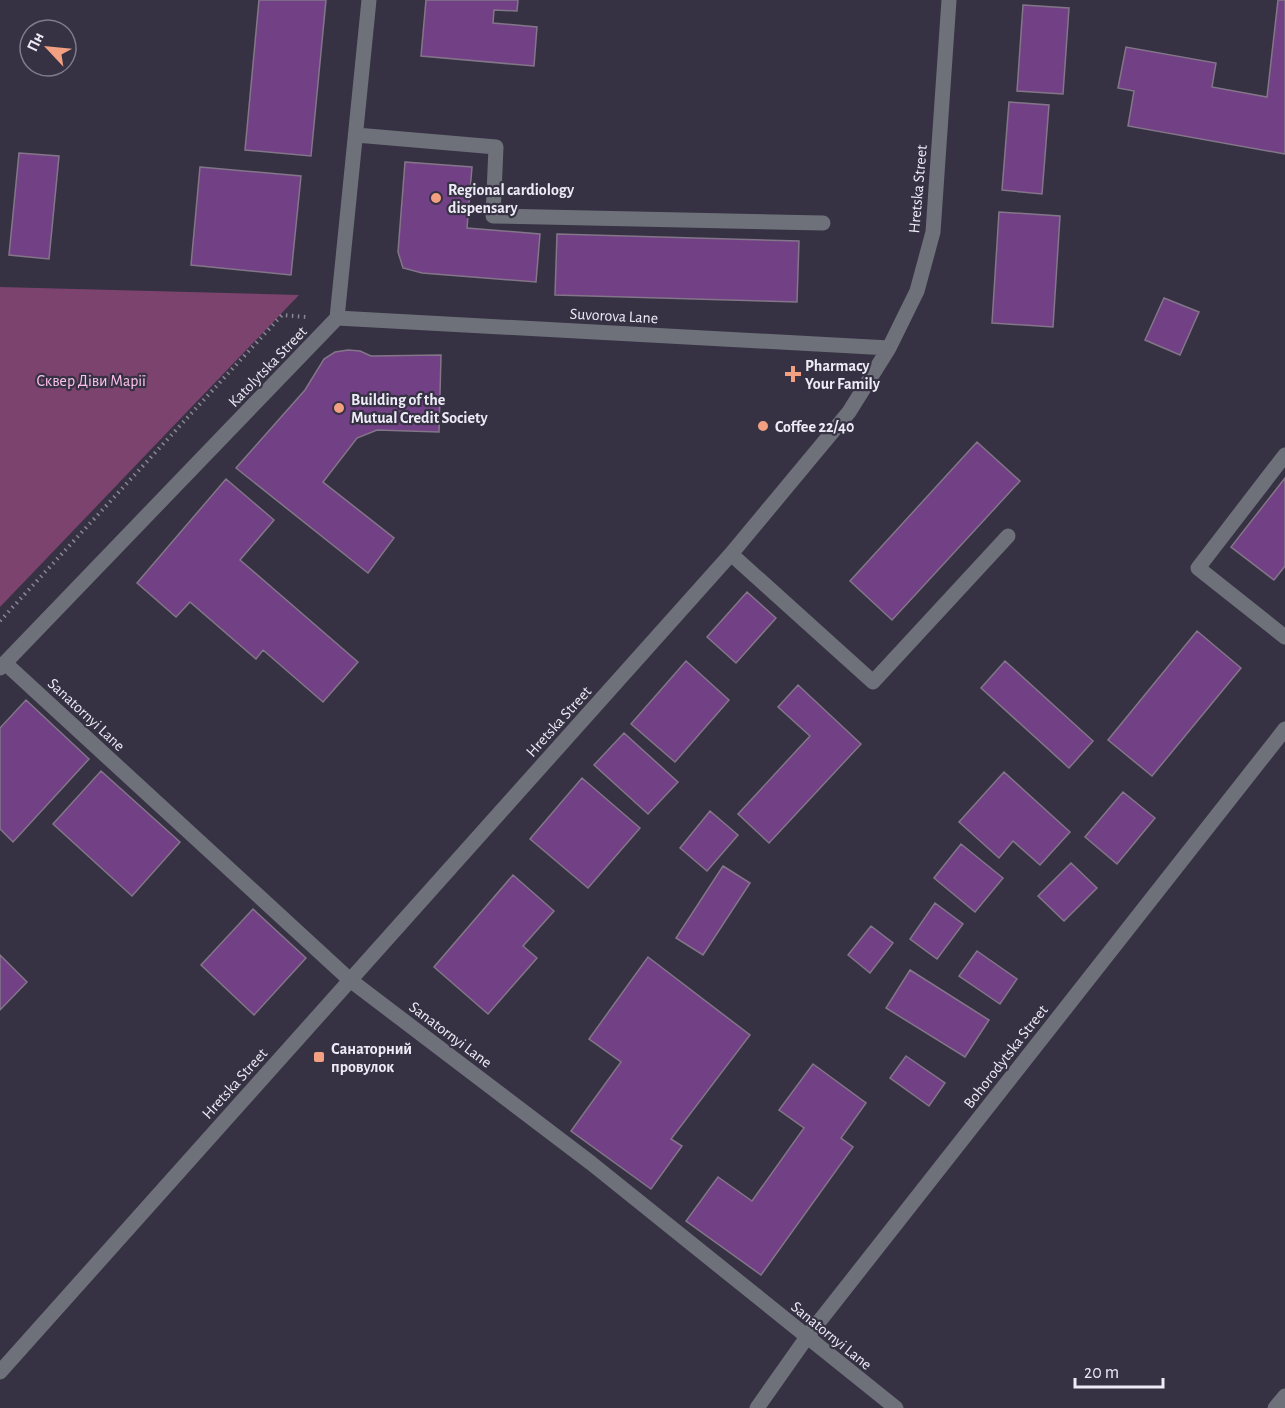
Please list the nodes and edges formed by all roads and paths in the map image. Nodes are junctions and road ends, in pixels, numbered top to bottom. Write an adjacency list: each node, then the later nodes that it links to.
1 (369, 0): 3 (street)
2 (949, 0): 6 (street, Hretska Street)
3 (356, 135): 4 (street); 5 (street)
4 (823, 223)
5 (337, 318): 6 (street, Suvorova Lane); 10 (path); 12 (street, Katolytska Street)
6 (889, 348): 9 (street, Hretska Street)
7 (1285, 455): 11 (street)
8 (1008, 536): 9 (street)
9 (731, 554): 14 (street, Hretska Street)
10 (0, 621)
11 (1285, 637)
12 (3, 665): 14 (street, Sanatornyi Lane)
13 (1285, 729): 15 (street, Bohorodytska Street)
14 (350, 980): 15 (street, Sanatornyi Lane); 16 (street, Hretska Street)
15 (807, 1338): 18 (street, Bohorodytska Street); 19 (street, Sanatornyi Lane)
16 (0, 1372)
17 (1285, 1396): 20 (street)
18 (757, 1408)
19 (896, 1408)
20 (1275, 1408)

